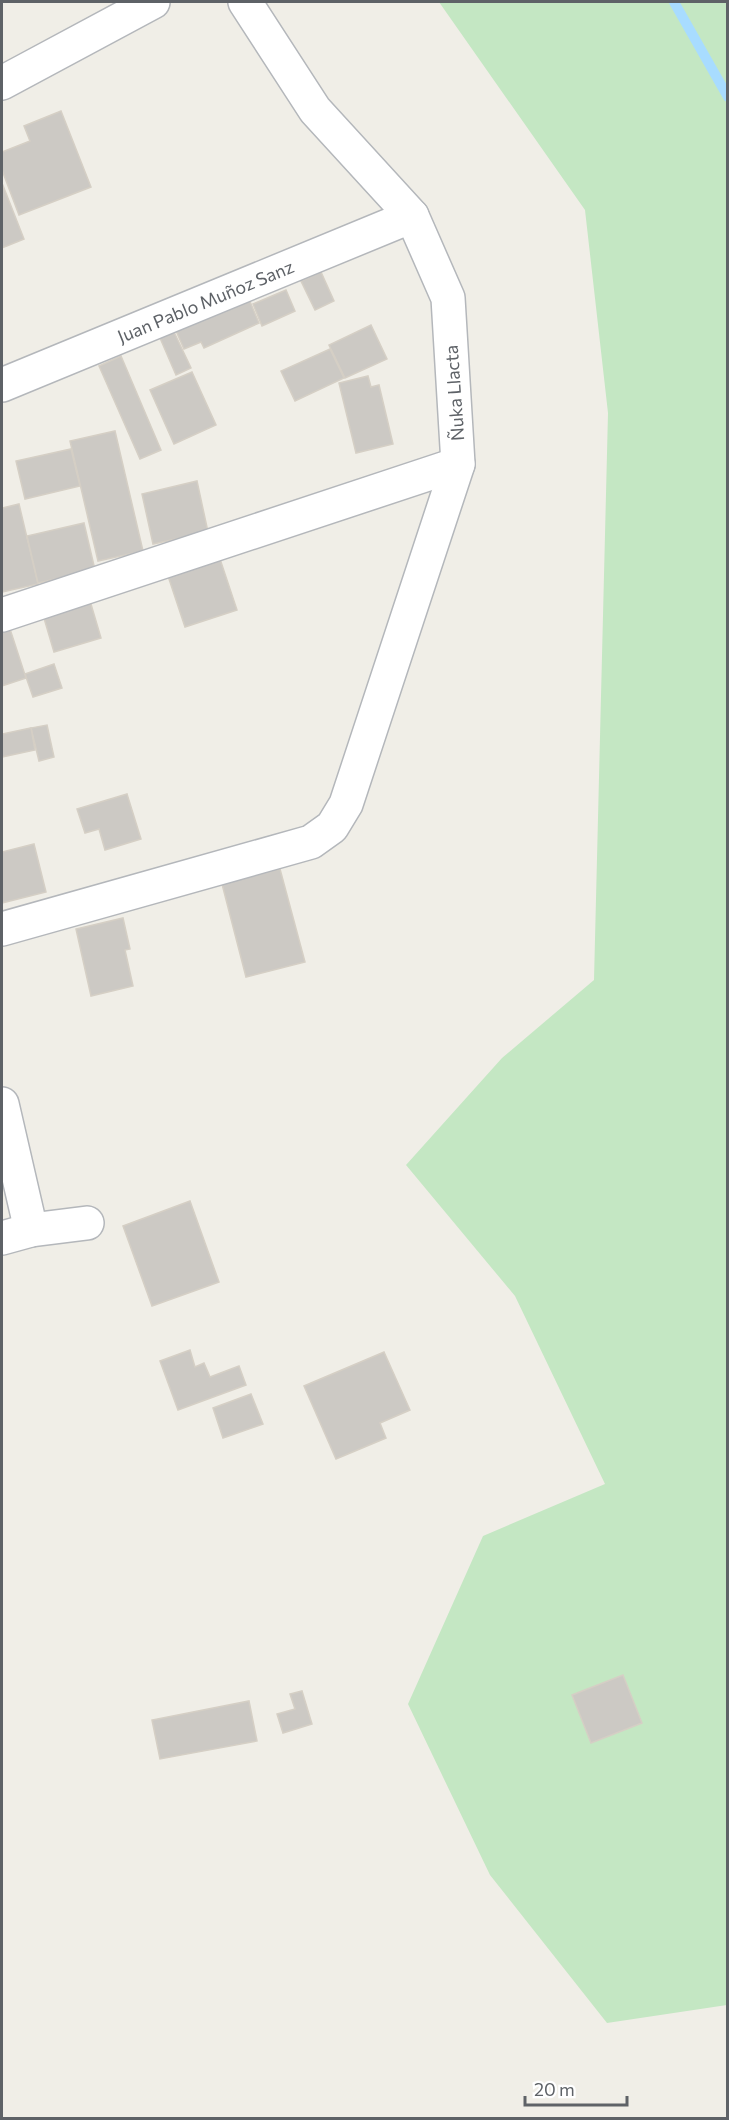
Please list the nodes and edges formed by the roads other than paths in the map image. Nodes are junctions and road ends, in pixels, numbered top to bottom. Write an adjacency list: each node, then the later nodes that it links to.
1 (153, 2): 3 (street)
2 (245, 2): 4 (street, Ñuka Llacta)
3 (2, 83)
4 (411, 216): 5 (street, Juan Pablo Muñoz Sanz); 6 (street, Ñuka Llacta)
5 (2, 386)
6 (458, 464): 7 (street); 8 (street, Ñuka Llacta)
7 (2, 615)
8 (2, 930)
9 (2, 1104): 11 (street)
10 (87, 1223): 11 (street)
11 (16, 1234)

